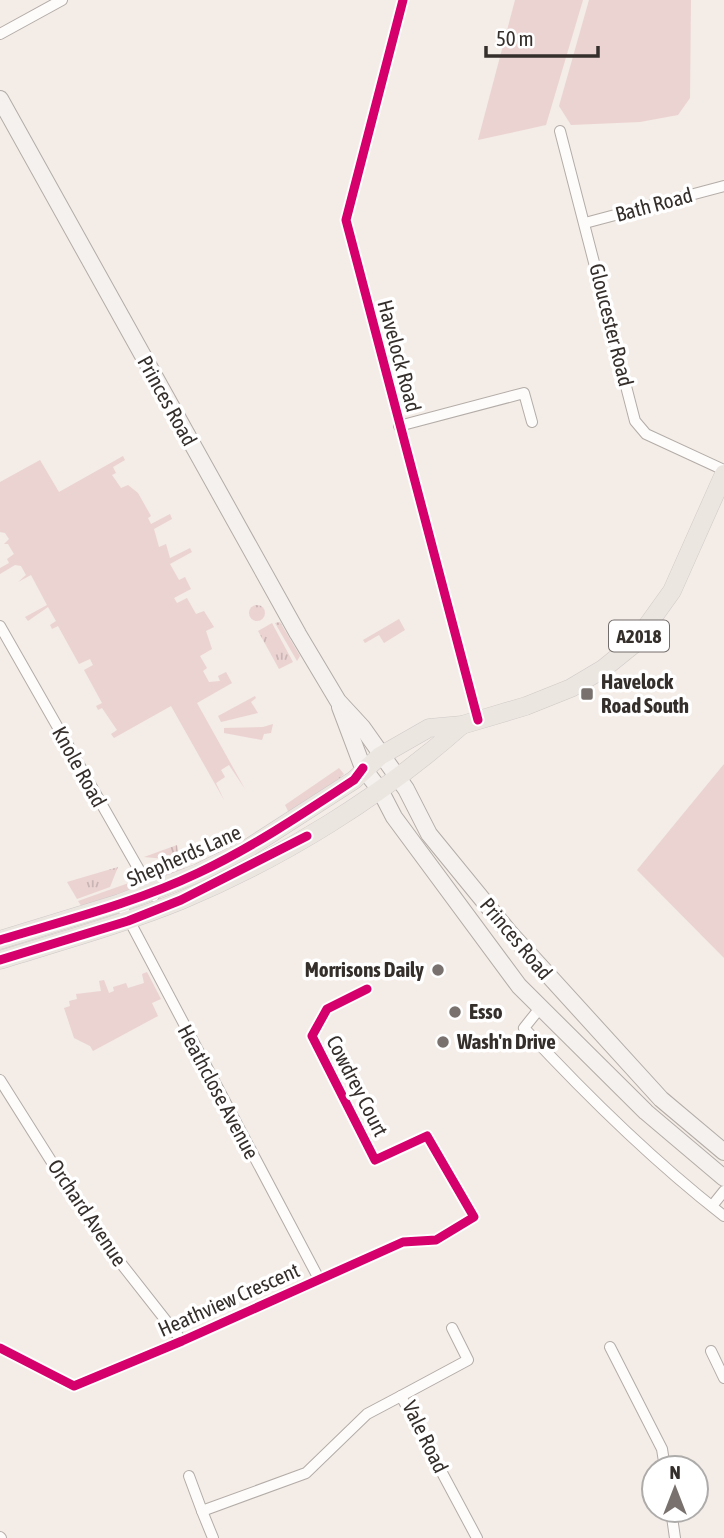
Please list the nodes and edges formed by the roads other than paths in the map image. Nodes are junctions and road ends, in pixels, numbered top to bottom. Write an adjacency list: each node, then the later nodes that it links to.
1 (62, 0): 3 (street)
2 (403, 0): 9 (street, Havelock Road)
3 (0, 34)
4 (0, 99): 12 (main road, Princes Road)
5 (560, 131): 7 (street, Gloucester Road)
6 (724, 186): 7 (street, Bath Road)
7 (585, 223): 10 (street, Gloucester Road)
8 (532, 422): 9 (street)
9 (400, 426): 13 (street, Havelock Road)
10 (724, 472): 13 (main road, Shepherds Lane / A2018)
11 (0, 626): 18 (street, Knole Road)
12 (338, 701): 14 (main road, Princes Road); 15 (main road, Princes Road)
13 (470, 723): 14 (main road, Shepherds Lane / A2018); 16 (main road, Shepherds Lane / A2018)
14 (380, 756): 15 (main road, Shepherds Lane / A2018); 16 (main road, Princes Road)
15 (363, 768): 17 (main road, Princes Road); 18 (main road, Shepherds Lane / A2018)
16 (397, 776): 17 (main road, Shepherds Lane / A2018); 26 (main road, Princes Road)
17 (380, 790): 18 (main road, Shepherds Lane / A2018); 24 (main road, Princes Road)
18 (155, 900): 19 (main road, Shepherds Lane / A2018); 20 (main road, Shepherds Lane / A2018)
19 (120, 904): 20 (street, Heathclose Avenue); 21 (main road, Shepherds Lane / A2018)
20 (128, 920): 22 (main road, Shepherds Lane / A2018); 32 (street, Heathclose Avenue)
21 (0, 940)
22 (0, 960)
23 (367, 989): 31 (street, Cowdrey Court)
24 (540, 1008): 27 (main road, Princes Road); 29 (street, Princes Road)
25 (0, 1080): 34 (street, Orchard Avenue)
26 (724, 1152)
27 (724, 1178)
28 (724, 1191): 29 (street)
29 (712, 1206): 30 (street, Princes Road)
30 (724, 1216)
31 (474, 1217): 32 (street, Heathview Crescent)
32 (319, 1279): 34 (street, Heathview Crescent)
33 (452, 1328): 39 (street, Vale Road)
34 (183, 1341): 36 (street, Heathview Crescent)
35 (610, 1347): 40 (street)
36 (0, 1348)
37 (711, 1351): 38 (street)
38 (724, 1378)
39 (401, 1396): 42 (street); 43 (street, Vale Road)
40 (663, 1454)
41 (189, 1476): 42 (street)
42 (202, 1511): 44 (street)
43 (474, 1537)
44 (213, 1538)

